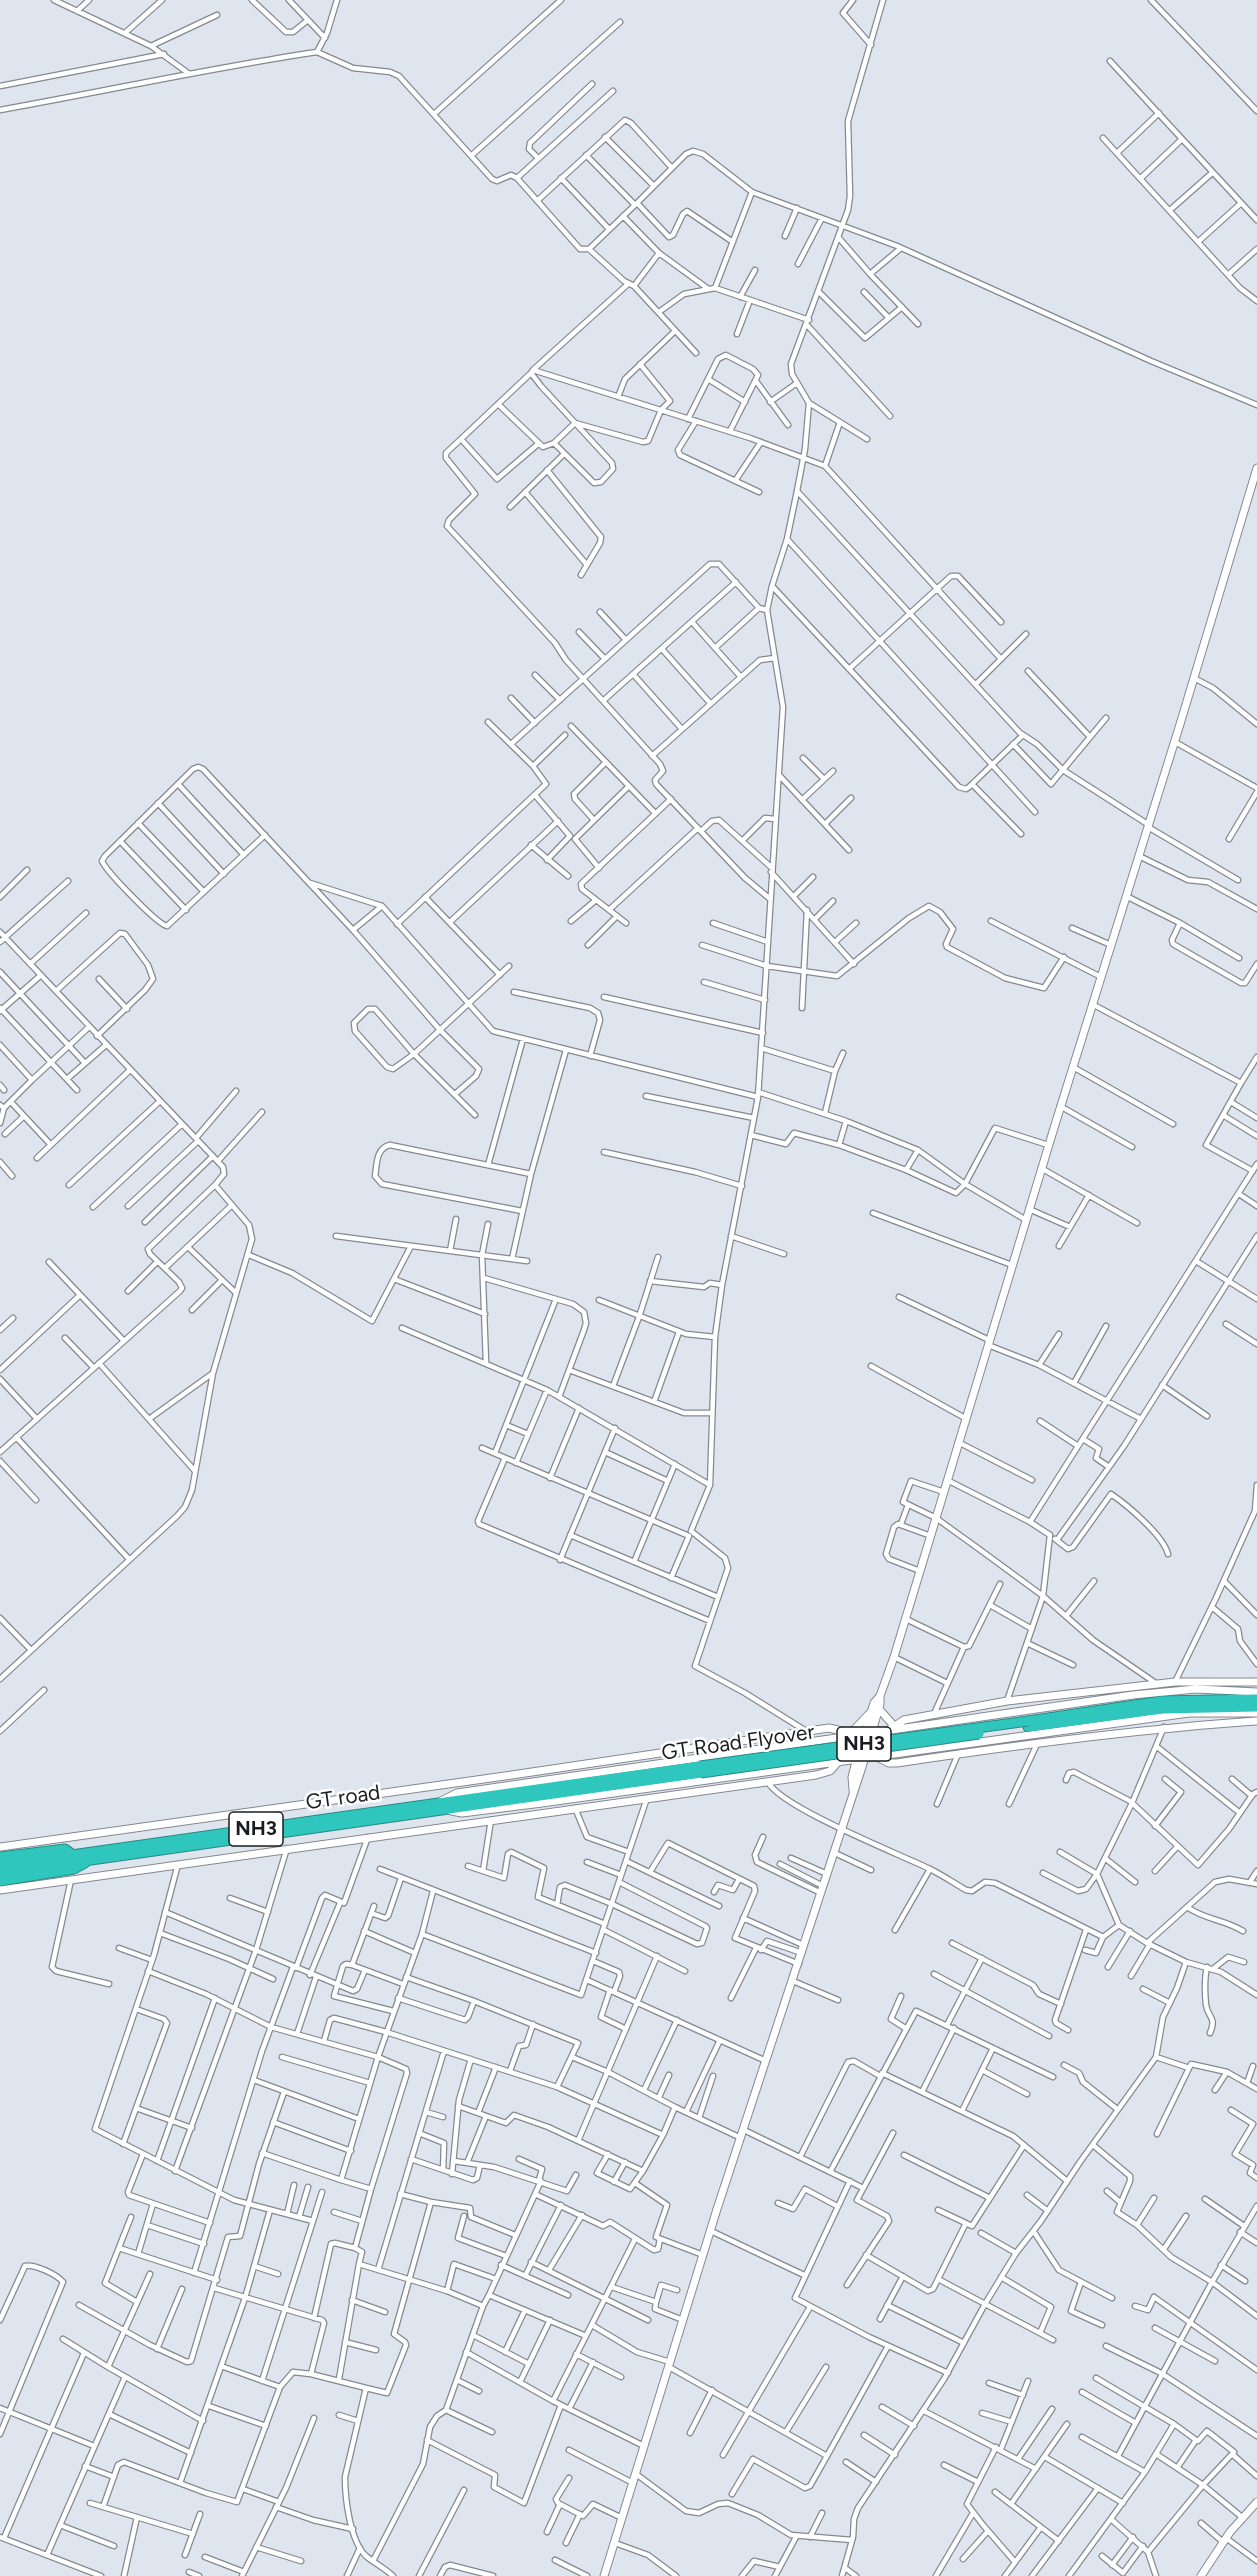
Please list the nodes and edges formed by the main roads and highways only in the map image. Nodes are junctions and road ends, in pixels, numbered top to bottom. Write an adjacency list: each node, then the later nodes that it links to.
1 (1257, 1699): 3 (highway, GT Road Flyover / NH3)
2 (1257, 1707): 3 (highway, GT Road Flyover / NH3)
3 (1028, 1724): 4 (highway, GT Road Flyover / NH3, bridge)
4 (441, 1806): 5 (highway, GT road / NH3); 7 (highway, GT road / NH3)
5 (73, 1855): 6 (highway); 8 (highway, NH3)
6 (0, 1857)
7 (87, 1861): 9 (highway, NH3); 10 (highway)
8 (0, 1865)
9 (0, 1873)
10 (0, 1881)

